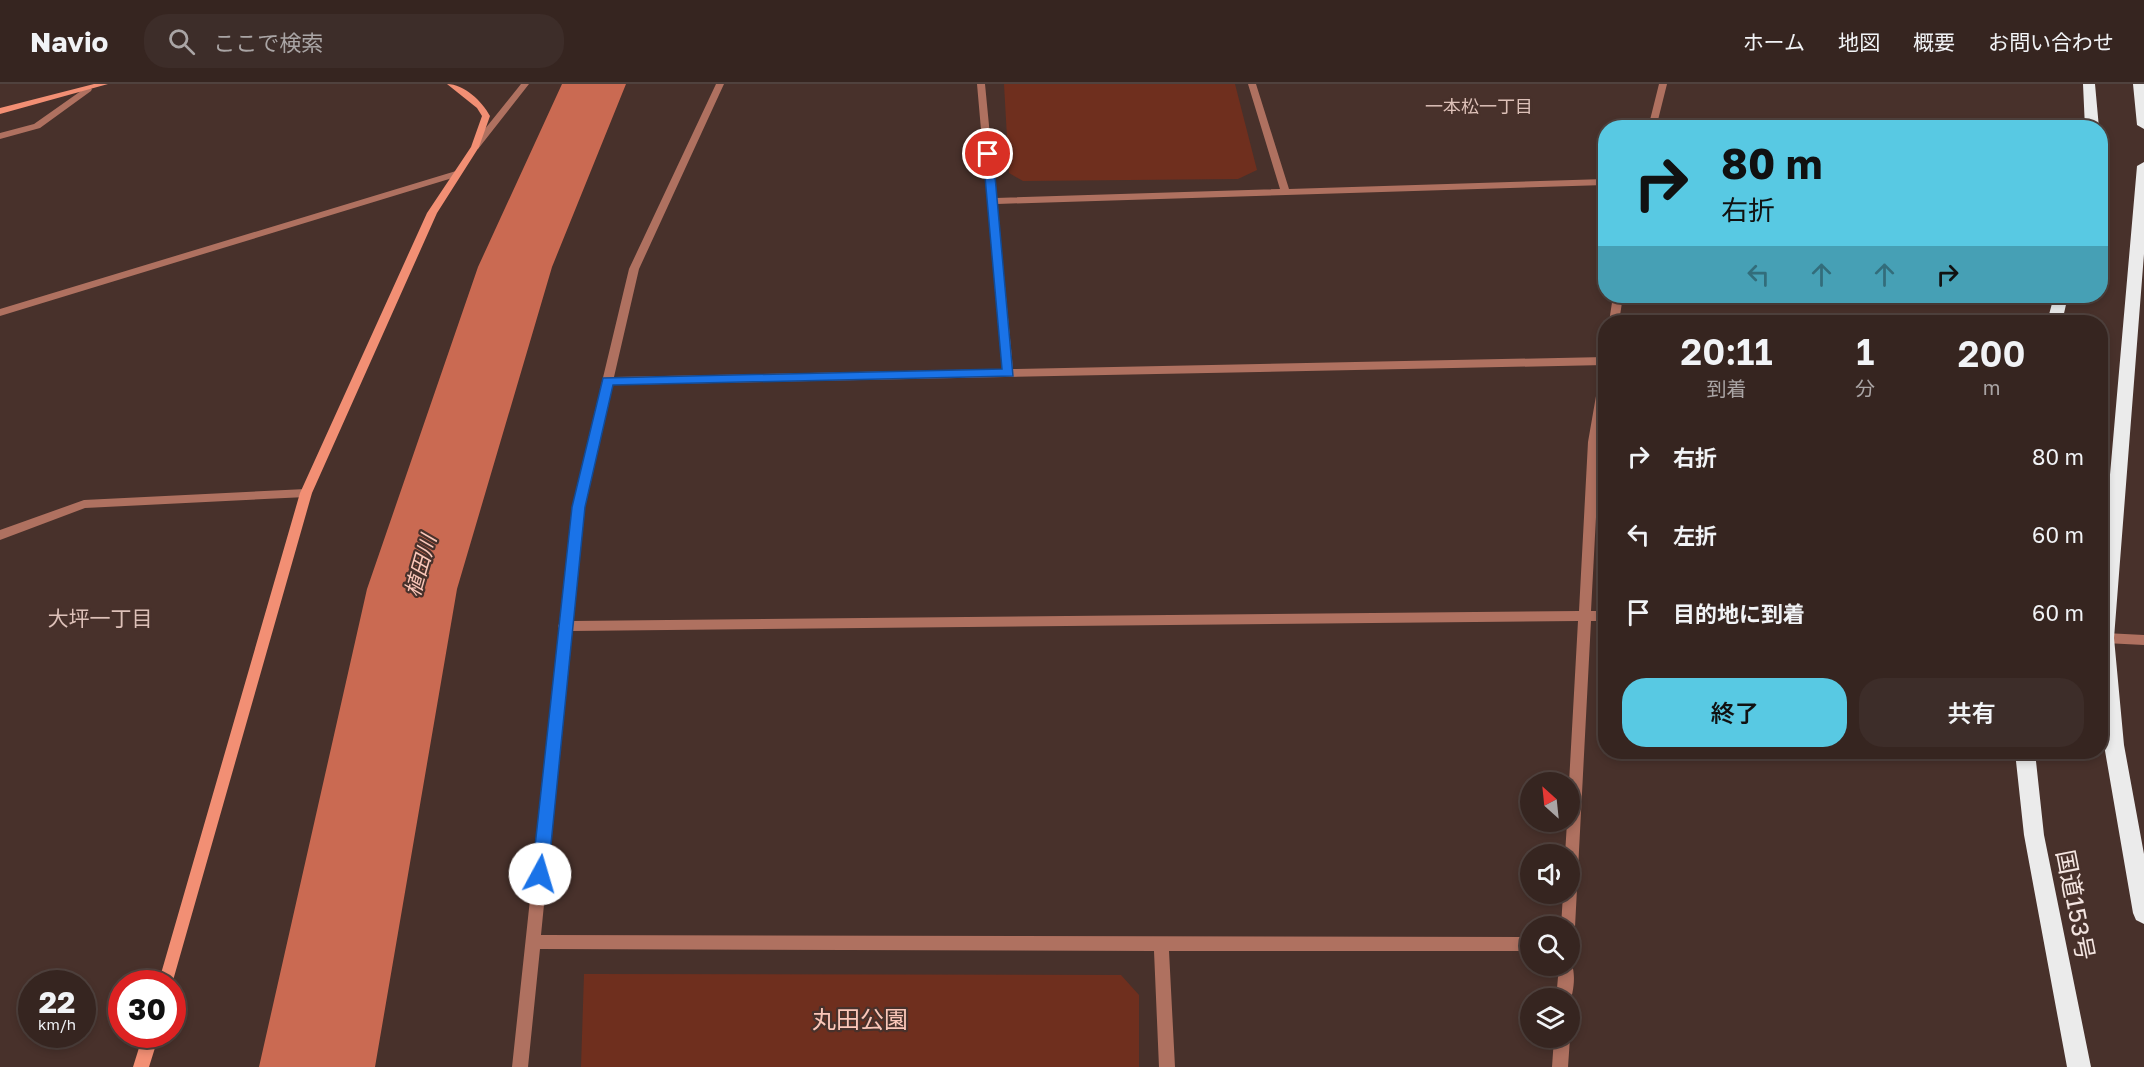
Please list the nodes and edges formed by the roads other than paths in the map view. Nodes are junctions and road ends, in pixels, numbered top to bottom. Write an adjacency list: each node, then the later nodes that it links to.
1 (104, 84): 10 (street)
2 (451, 84): 16 (street)
3 (525, 84): 16 (street)
4 (720, 84): 25 (street)
5 (981, 84): 21 (street)
6 (1252, 84): 20 (street)
7 (1663, 84): 12 (street)
8 (2089, 84): 13 (highway)
9 (2139, 84): 14 (highway)
10 (88, 89): 11 (street); 15 (street)
11 (0, 111)
12 (1654, 120)
13 (2091, 120)
14 (2144, 125)
15 (0, 136)
16 (475, 147): 18 (street)
17 (2144, 166): 29 (highway)
18 (456, 174): 22 (street); 27 (street)
19 (1598, 182): 20 (street)
20 (1285, 192): 21 (street)
21 (992, 201): 24 (street)
22 (0, 314)
23 (1598, 361): 24 (street)
24 (1008, 373): 25 (street)
25 (608, 381): 32 (street)
26 (1598, 417): 30 (street)
27 (306, 493): 28 (street); 42 (street)
28 (0, 535)
29 (2108, 602)
30 (1584, 615): 31 (street); 32 (street); 38 (street)
31 (1598, 616)
32 (564, 626): 39 (street)
33 (2108, 638): 34 (street)
34 (2144, 640)
35 (2108, 674): 37 (highway)
36 (2026, 759): 49 (highway, 国道153号)
37 (2144, 913)
38 (1569, 916)
39 (533, 942): 40 (street); 46 (street)
40 (1161, 943): 41 (street); 47 (street)
41 (1520, 944)
42 (169, 970)
43 (146, 1048): 45 (street)
44 (1561, 1048): 48 (street)
45 (141, 1067)
46 (520, 1067)
47 (1167, 1067)
48 (1560, 1067)
49 (2079, 1067)

